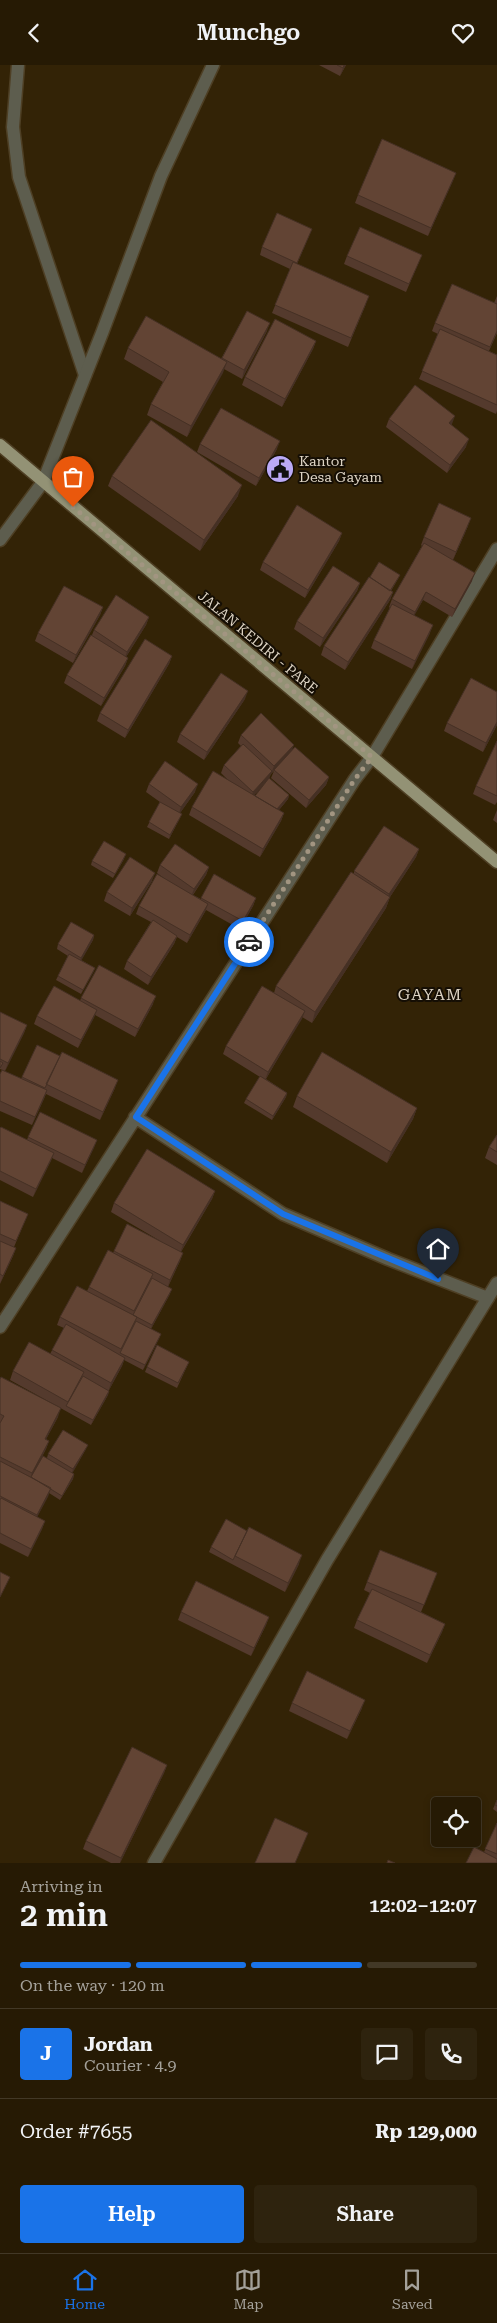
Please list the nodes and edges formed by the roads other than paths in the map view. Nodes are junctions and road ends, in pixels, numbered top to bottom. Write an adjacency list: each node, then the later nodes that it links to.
1 (18, 65): 3 (street)
2 (214, 65): 3 (street)
3 (85, 375): 5 (street)
4 (0, 445): 5 (main road, JALAN KEDIRI - PARE)
5 (43, 481): 6 (street); 8 (main road, JALAN KEDIRI - PARE)
6 (0, 540)
7 (497, 549): 8 (street)
8 (372, 757): 9 (main road, JALAN KEDIRI - PARE); 10 (street)
9 (497, 862)
10 (136, 1117): 12 (street); 13 (street)
11 (497, 1283): 12 (street)
12 (488, 1299): 14 (street)
13 (0, 1327)
14 (154, 1863)

